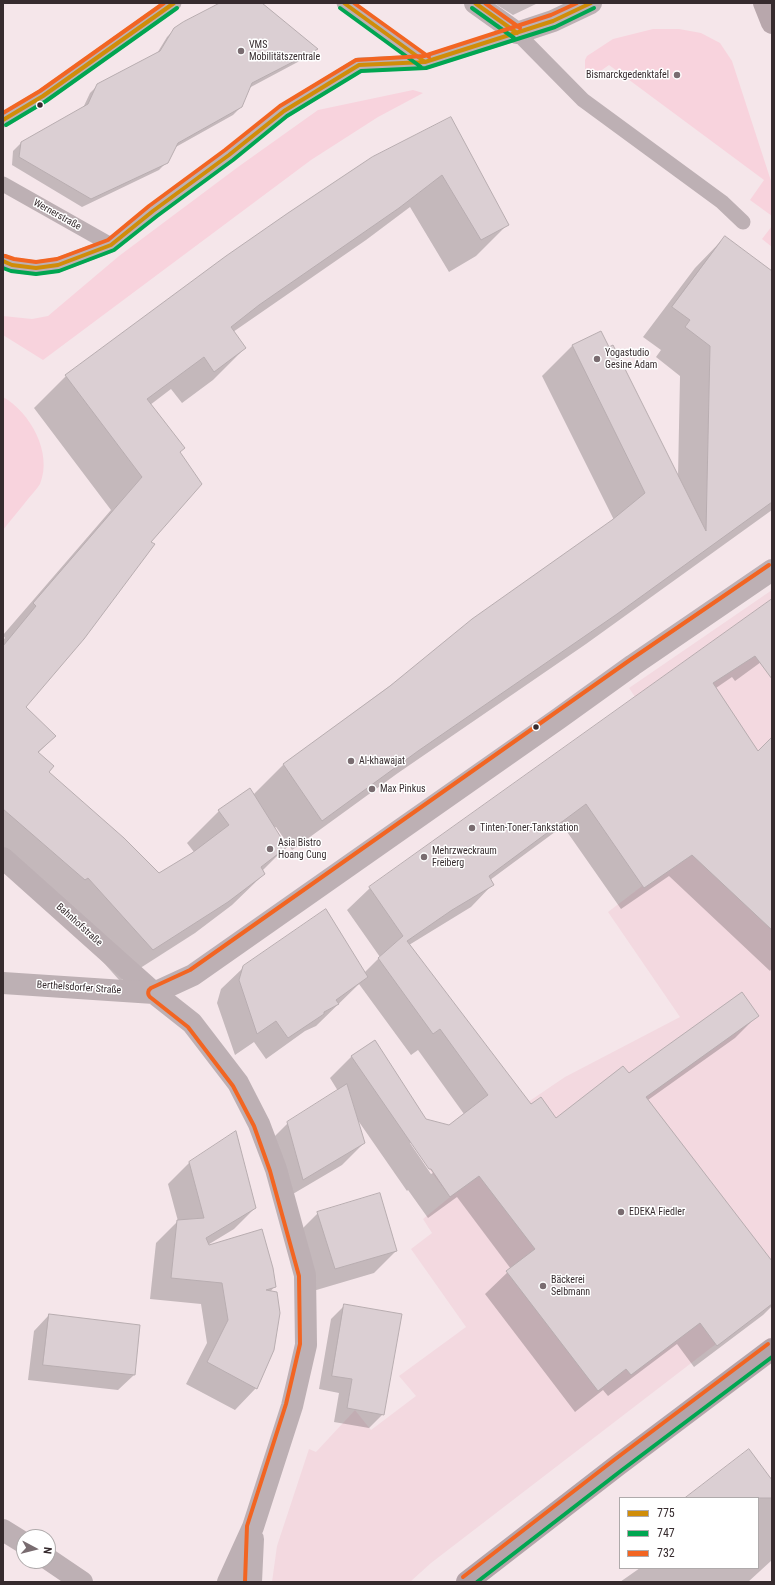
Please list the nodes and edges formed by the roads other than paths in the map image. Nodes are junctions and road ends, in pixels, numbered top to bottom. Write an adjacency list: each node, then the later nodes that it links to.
1 (174, 3): 9 (lane)
2 (344, 3): 8 (lane)
3 (475, 3): 7 (street)
4 (591, 3): 7 (street)
5 (764, 3): 6 (main road)
6 (772, 23)
7 (517, 33): 8 (lane); 11 (lane)
8 (425, 62): 12 (lane)
9 (3, 120)
10 (3, 184): 12 (lane, Wernerstraße)
11 (743, 222)
12 (111, 245): 13 (lane)
13 (3, 261)
14 (772, 570): 17 (street)
15 (3, 858): 17 (street, Bahnhofstraße)
16 (3, 983): 17 (street, Berthelsdorfer Straße)
17 (154, 994): 19 (street, Bahnhofstraße)
18 (772, 1348): 26 (main road)
19 (253, 1527): 24 (street); 25 (street)
20 (3, 1530): 21 (street)
21 (16, 1538)
22 (56, 1564): 23 (street)
23 (82, 1581)
24 (228, 1582)
25 (251, 1582)
26 (467, 1582)

